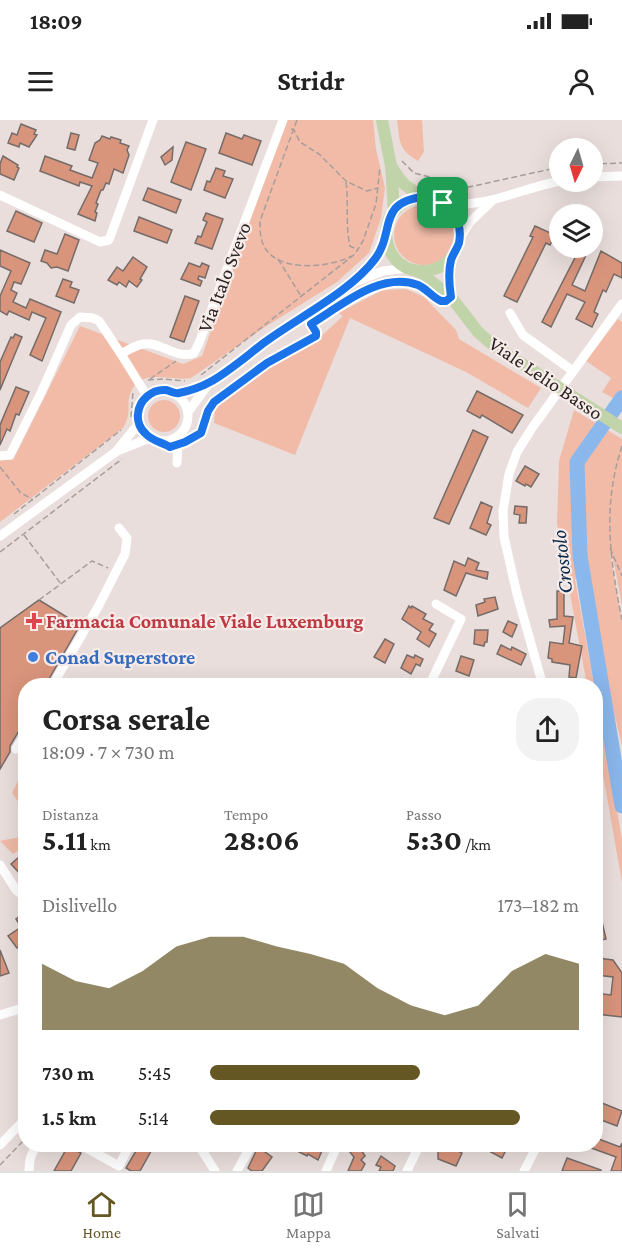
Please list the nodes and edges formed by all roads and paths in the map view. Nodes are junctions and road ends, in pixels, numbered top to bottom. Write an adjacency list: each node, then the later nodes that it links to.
1 (153, 120): 15 (street)
2 (283, 120): 34 (street, Via Italo Svevo)
3 (297, 120): 5 (path)
4 (382, 120): 7 (main road)
5 (294, 130): 12 (path); 25 (path)
6 (622, 163): 8 (path)
7 (390, 164): 9 (path); 14 (path); 16 (main road); 19 (main road)
8 (603, 164)
9 (549, 169)
10 (622, 176): 11 (street)
11 (603, 177)
12 (346, 181): 14 (path); 22 (path)
13 (549, 184): 17 (street)
14 (379, 188): 22 (path)
15 (0, 195)
16 (424, 197): 18 (main road); 19 (main road)
17 (492, 201): 18 (street); 21 (street)
18 (443, 203): 21 (main road)
19 (394, 210): 20 (main road)
20 (386, 237): 26 (main road); 27 (street)
21 (459, 239): 24 (main road)
22 (358, 250): 23 (path)
23 (355, 254): 25 (path); 29 (path)
24 (452, 257): 26 (main road); 30 (main road)
25 (277, 258): 29 (path)
26 (413, 269): 27 (street); 30 (main road, Viale Lelio Basso)
27 (350, 284): 40 (street)
28 (429, 292): 50 (path)
29 (302, 297): 36 (path)
30 (451, 297): 46 (main road, Viale Lelio Basso)
31 (622, 304): 35 (street)
32 (510, 313): 35 (street)
33 (122, 354): 34 (street); 43 (street); 53 (street)
34 (184, 355): 37 (path)
35 (573, 371): 70 (street)
36 (200, 376)
37 (150, 380): 38 (path); 39 (path)
38 (146, 381)
39 (188, 381)
40 (210, 382): 42 (street); 44 (street)
41 (134, 391): 45 (path)
42 (177, 394): 43 (street); 44 (street)
43 (147, 396): 45 (street)
44 (188, 412): 48 (street)
45 (134, 422): 49 (street); 52 (street)
46 (622, 428)
47 (124, 429): 55 (path)
48 (184, 431): 49 (street); 50 (street)
49 (152, 441): 50 (street); 50 (path); 52 (street)
50 (174, 446)
51 (622, 446): 60 (path)
52 (120, 455): 58 (path); 59 (street)
53 (0, 456)
54 (0, 467): 55 (path)
55 (33, 500): 56 (path)
56 (11, 517)
57 (119, 528): 62 (street)
58 (23, 535): 61 (path); 64 (path)
59 (0, 536)
60 (609, 547): 63 (path); 67 (path)
61 (0, 552)
62 (116, 571): 64 (path); 68 (street)
63 (622, 576)
64 (61, 584): 65 (path)
65 (39, 600)
66 (436, 604): 69 (street)
67 (622, 620)
68 (56, 678)
69 (433, 678)
70 (541, 678)
71 (18, 745): 72 (street)
72 (16, 748)
73 (0, 865): 74 (street)
74 (18, 891)
75 (18, 1009): 76 (street)
76 (0, 1015)
77 (18, 1126): 78 (street)
78 (0, 1145)
79 (18, 1146): 88 (path)
80 (34, 1152): 89 (street)
81 (94, 1152): 82 (street)
82 (126, 1152)
83 (203, 1152): 90 (street)
84 (248, 1152): 91 (street)
85 (334, 1152): 92 (street)
86 (416, 1152): 93 (street)
87 (534, 1152): 94 (street)
88 (0, 1165)
89 (29, 1171)
90 (215, 1171)
91 (237, 1171)
92 (326, 1171)
93 (407, 1171)
94 (524, 1171)

